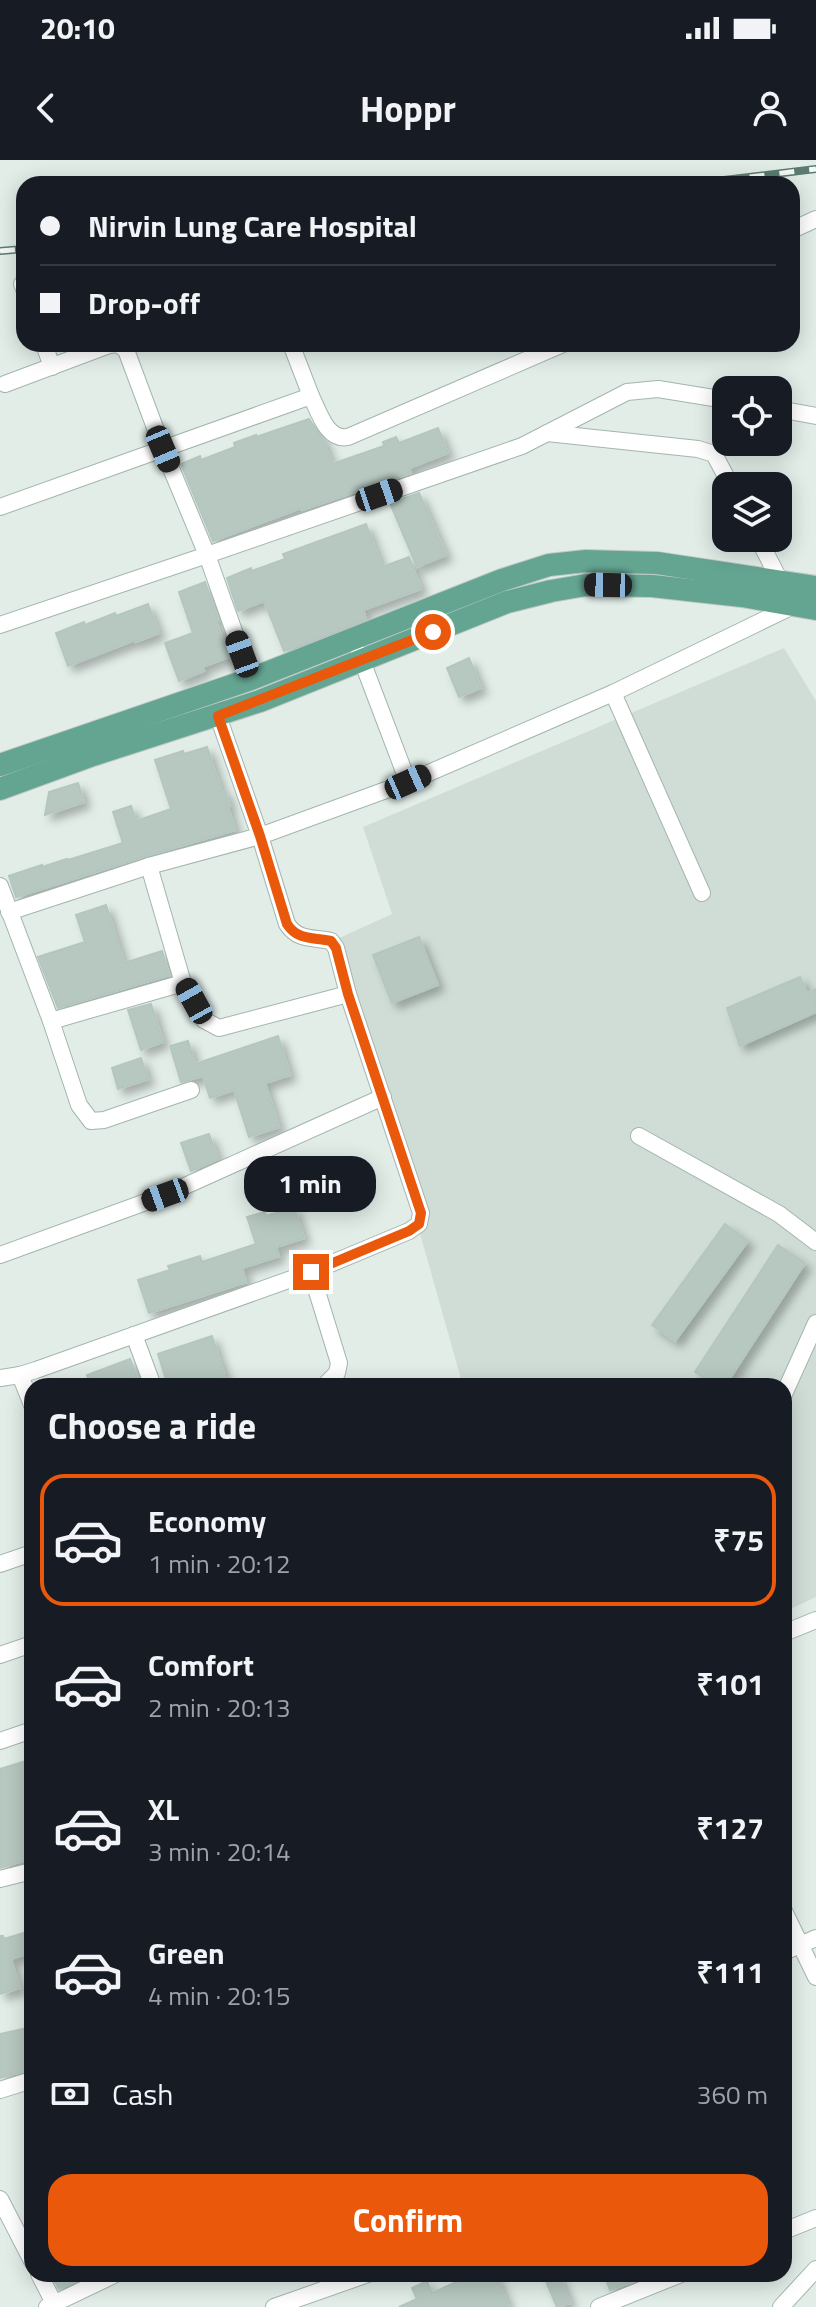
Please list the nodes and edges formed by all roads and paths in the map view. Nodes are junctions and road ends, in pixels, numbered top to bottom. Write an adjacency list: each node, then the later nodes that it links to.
1 (47, 352): 6 (street)
2 (91, 352): 6 (street)
3 (127, 352): 13 (street)
4 (294, 352): 8 (street)
5 (545, 352): 8 (street)
6 (52, 367): 7 (street)
7 (5, 384)
8 (311, 396): 13 (street)
9 (712, 398): 12 (street)
10 (792, 412): 11 (street)
11 (816, 416)
12 (547, 433): 14 (street); 17 (street)
13 (163, 449): 15 (street); 17 (street)
14 (724, 472)
15 (0, 507)
16 (765, 552): 18 (street)
17 (207, 555): 21 (street); 23 (street)
18 (780, 581): 19 (main road); 22 (main road)
19 (816, 587)
20 (806, 607): 22 (main road); 24 (street)
21 (0, 625)
22 (358, 649): 23 (main road); 25 (main road); 27 (street)
23 (251, 679): 26 (main road)
24 (613, 693): 27 (street); 32 (street)
25 (218, 716): 28 (main road); 29 (street)
26 (0, 765)
27 (408, 782): 29 (street)
28 (0, 789)
29 (260, 836): 30 (street); 35 (street)
30 (149, 866): 33 (street); 34 (street)
31 (0, 886): 33 (street)
32 (702, 893)
33 (9, 912): 36 (street)
34 (183, 983): 35 (street); 36 (street)
35 (348, 994): 38 (street)
36 (51, 1021): 37 (street)
37 (191, 1090)
38 (383, 1097): 41 (street); 42 (street)
39 (639, 1136): 40 (street)
40 (816, 1242)
41 (0, 1255)
42 (311, 1272): 44 (street); 48 (street)
43 (816, 1323): 49 (street)
44 (134, 1335): 45 (street); 47 (street)
45 (20, 1375): 46 (street); 50 (street)
46 (0, 1378)
47 (150, 1378)
48 (332, 1378)
49 (791, 1378)
50 (24, 1385)
51 (24, 1556): 52 (street)
52 (0, 1564)
53 (816, 1620): 54 (street)
54 (792, 1630)
55 (24, 1647): 56 (street)
56 (0, 1655)
57 (24, 1733): 58 (street)
58 (0, 1741)
59 (24, 1873): 60 (street)
60 (0, 1879)
61 (792, 1921): 62 (street)
62 (808, 1942): 63 (street)
63 (816, 1977)
64 (24, 2082): 65 (street)
65 (0, 2090)
66 (0, 2199): 69 (street)
67 (816, 2218): 68 (street)
68 (792, 2228)
69 (24, 2246)
70 (816, 2269): 78 (street)
71 (42, 2282): 75 (street)
72 (100, 2282): 75 (street)
73 (345, 2282): 76 (street)
74 (661, 2282): 77 (street)
75 (53, 2306)
76 (274, 2307)
77 (599, 2307)
78 (781, 2307)

